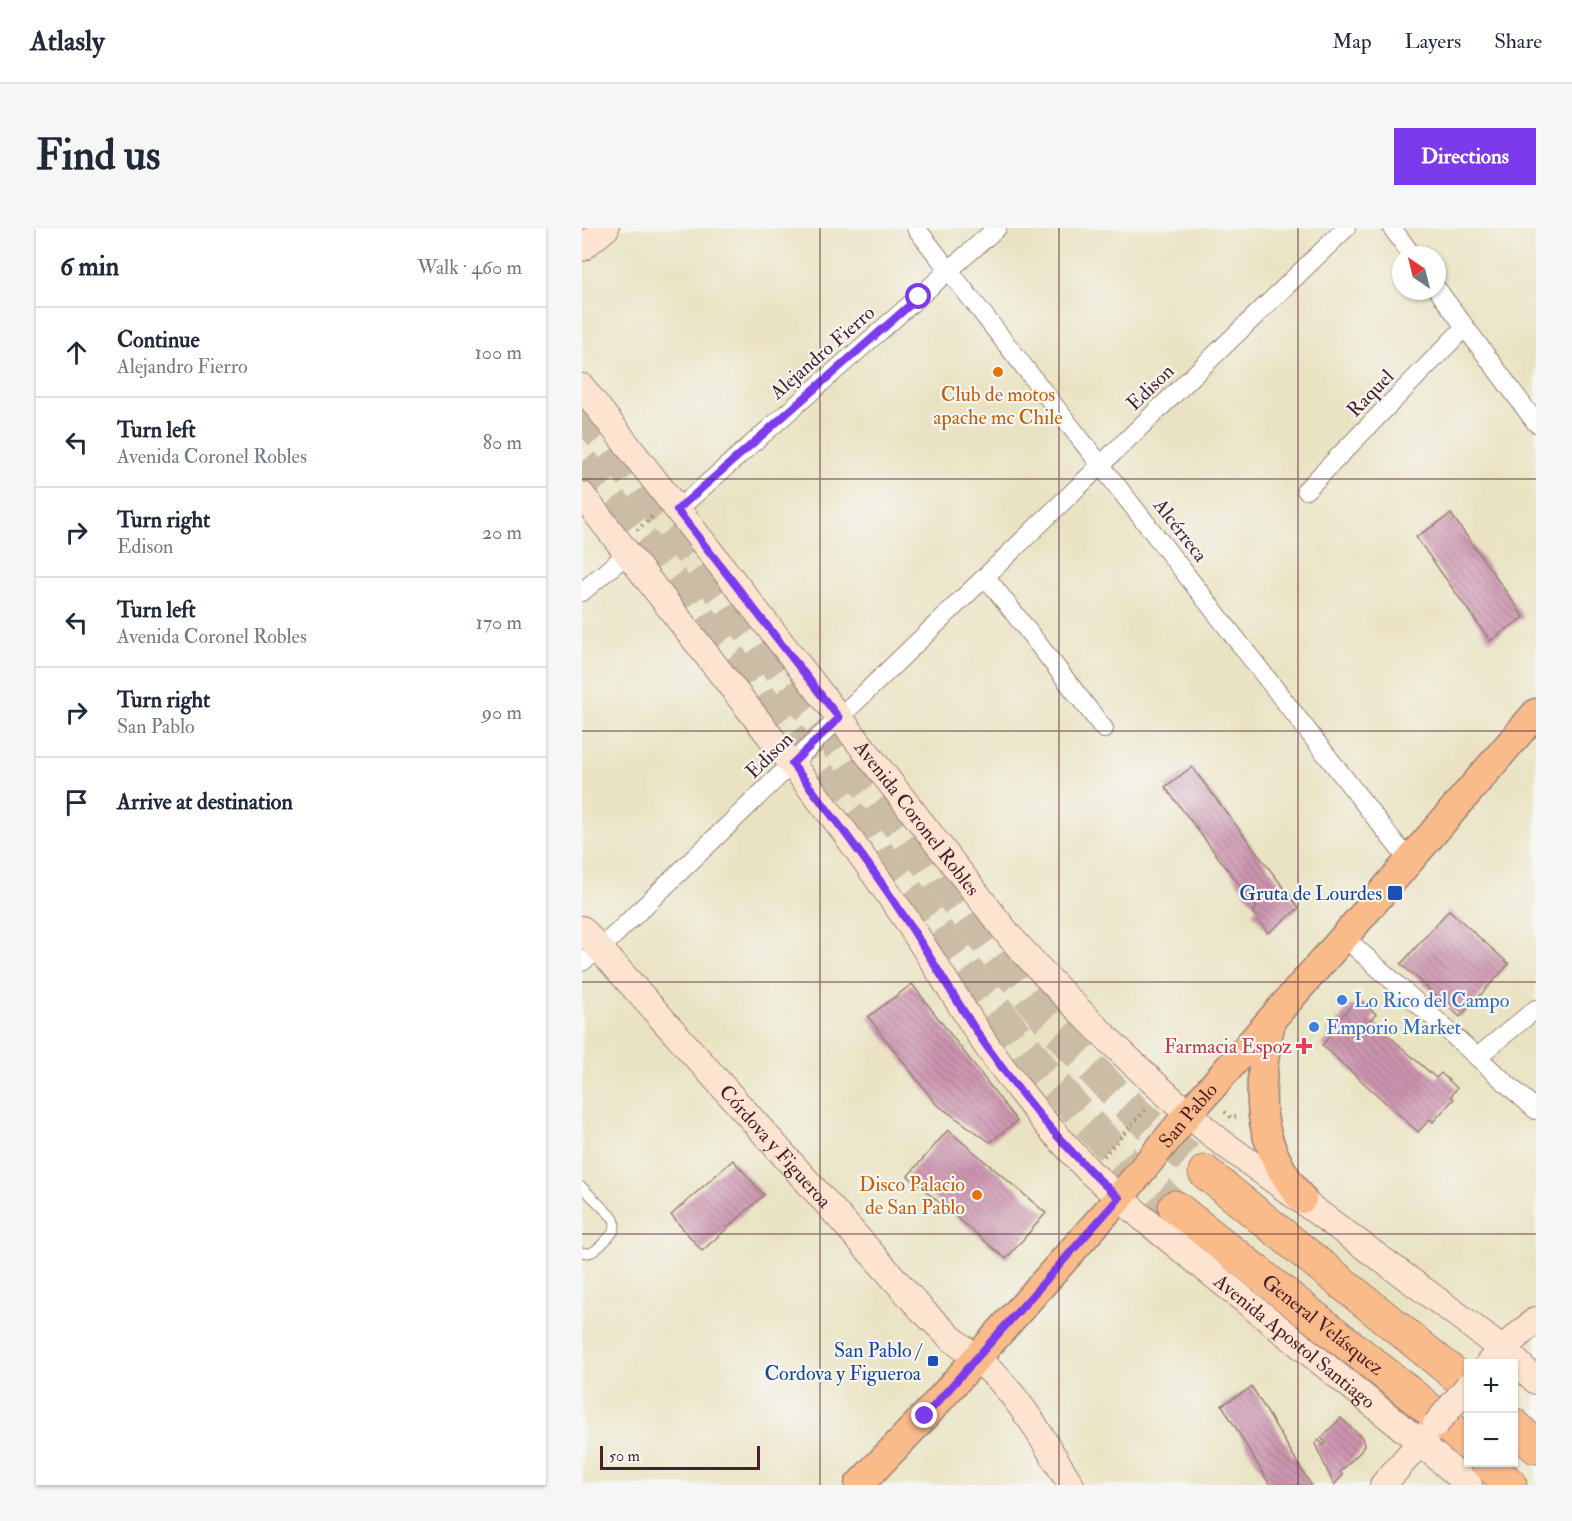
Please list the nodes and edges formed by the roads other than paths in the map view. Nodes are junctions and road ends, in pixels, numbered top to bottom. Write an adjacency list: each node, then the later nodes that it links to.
1 (606, 228): 7 (main road)
2 (916, 228): 8 (street, Alcérreca)
3 (997, 228): 8 (street, Alejandro Fierro)
4 (1346, 228): 13 (street, Edison)
5 (1392, 228): 6 (street)
6 (1405, 246)
7 (582, 248)
8 (949, 270): 13 (street, Alcérreca); 16 (street, Alejandro Fierro)
9 (1445, 300): 10 (street)
10 (1465, 327): 12 (street); 14 (street, Raquel)
11 (582, 387): 16 (main road, Avenida Coronel Robles)
12 (1536, 423)
13 (1102, 465): 18 (street, Edison); 24 (street, Alcérreca)
14 (1306, 489)
15 (582, 495): 17 (main road)
16 (674, 506): 21 (main road, Avenida Coronel Robles)
17 (624, 549): 19 (street); 23 (main road)
18 (986, 577): 21 (street, Edison); 22 (street)
19 (582, 592)
20 (1536, 713): 24 (main road, San Pablo)
21 (839, 718): 23 (street, Edison); 32 (main road, Avenida Coronel Robles)
22 (1104, 729)
23 (792, 764): 27 (street, Edison); 35 (main road)
24 (1409, 861): 26 (main road, San Pablo)
25 (582, 929): 27 (main road, Córdova y Figueroa)
26 (1344, 937): 29 (main road, San Pablo); 30 (street)
27 (591, 955): 41 (main road, Córdova y Figueroa)
28 (1536, 1009): 30 (street)
29 (1271, 1021): 32 (main road, San Pablo); 36 (main road)
30 (1477, 1057): 31 (street)
31 (1536, 1110)
32 (1188, 1114): 35 (main road, San Pablo); 36 (main road)
33 (1205, 1172): 43 (highway)
34 (582, 1188): 38 (lane)
35 (1119, 1198): 41 (main road, San Pablo); 46 (main road, Avenida Apostol Santiago)
36 (1302, 1199): 40 (main road)
37 (1175, 1207): 47 (highway, General Velásquez)
38 (582, 1252)
39 (1536, 1320): 40 (main road)
40 (1495, 1357): 42 (main road)
41 (976, 1358): 50 (main road, San Pablo); 51 (main road, Córdova y Figueroa)
42 (1536, 1381)
43 (1464, 1382)
44 (1464, 1390): 46 (main road, bridge)
45 (1518, 1429): 48 (highway)
46 (1428, 1434): 52 (main road); 53 (main road, Avenida Apostol Santiago)
47 (1464, 1440)
48 (1536, 1447)
49 (1492, 1467): 54 (highway)
50 (859, 1485)
51 (1071, 1485)
52 (1383, 1485)
53 (1469, 1485)
54 (1510, 1485)

